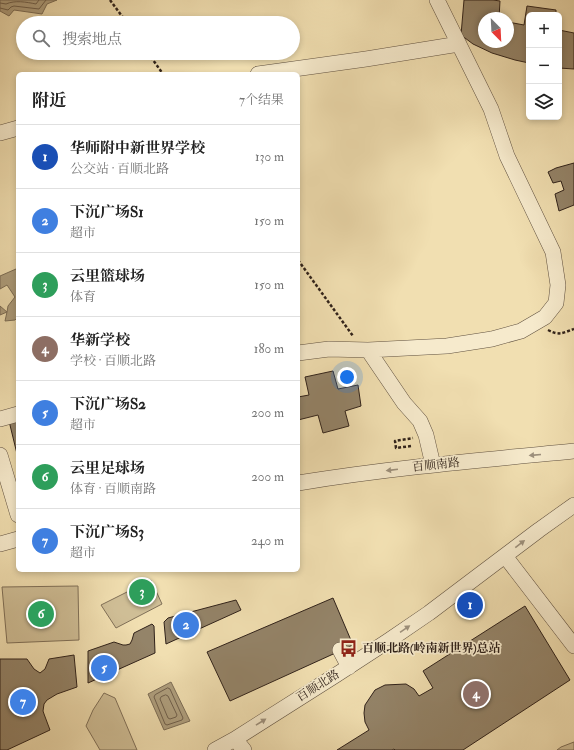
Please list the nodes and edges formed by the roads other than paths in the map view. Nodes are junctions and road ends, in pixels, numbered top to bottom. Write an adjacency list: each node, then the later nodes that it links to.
1 (437, 0): 2 (street)
2 (459, 44): 3 (street); 6 (street)
3 (272, 72)
4 (16, 128): 5 (street)
5 (0, 132)
6 (363, 346): 7 (street); 12 (street)
7 (300, 353)
8 (16, 415): 9 (street)
9 (0, 419)
10 (574, 451): 12 (street, 百顺南路, one-way to 12)
11 (0, 455): 15 (street)
12 (433, 465): 13 (street, 百顺南路, one-way to 13)
13 (300, 483)
14 (574, 505): 18 (street, 百顺北路, one-way to 14)
15 (16, 508)
16 (16, 540): 17 (street)
17 (0, 544)
18 (505, 556): 19 (street); 21 (street, 百顺北路, one-way to 18)
19 (574, 646)
20 (340, 650): 21 (street)
21 (349, 666): 22 (street, 百顺北路, one-way to 21)
22 (240, 744): 23 (street, 百顺北路)
23 (215, 750)

